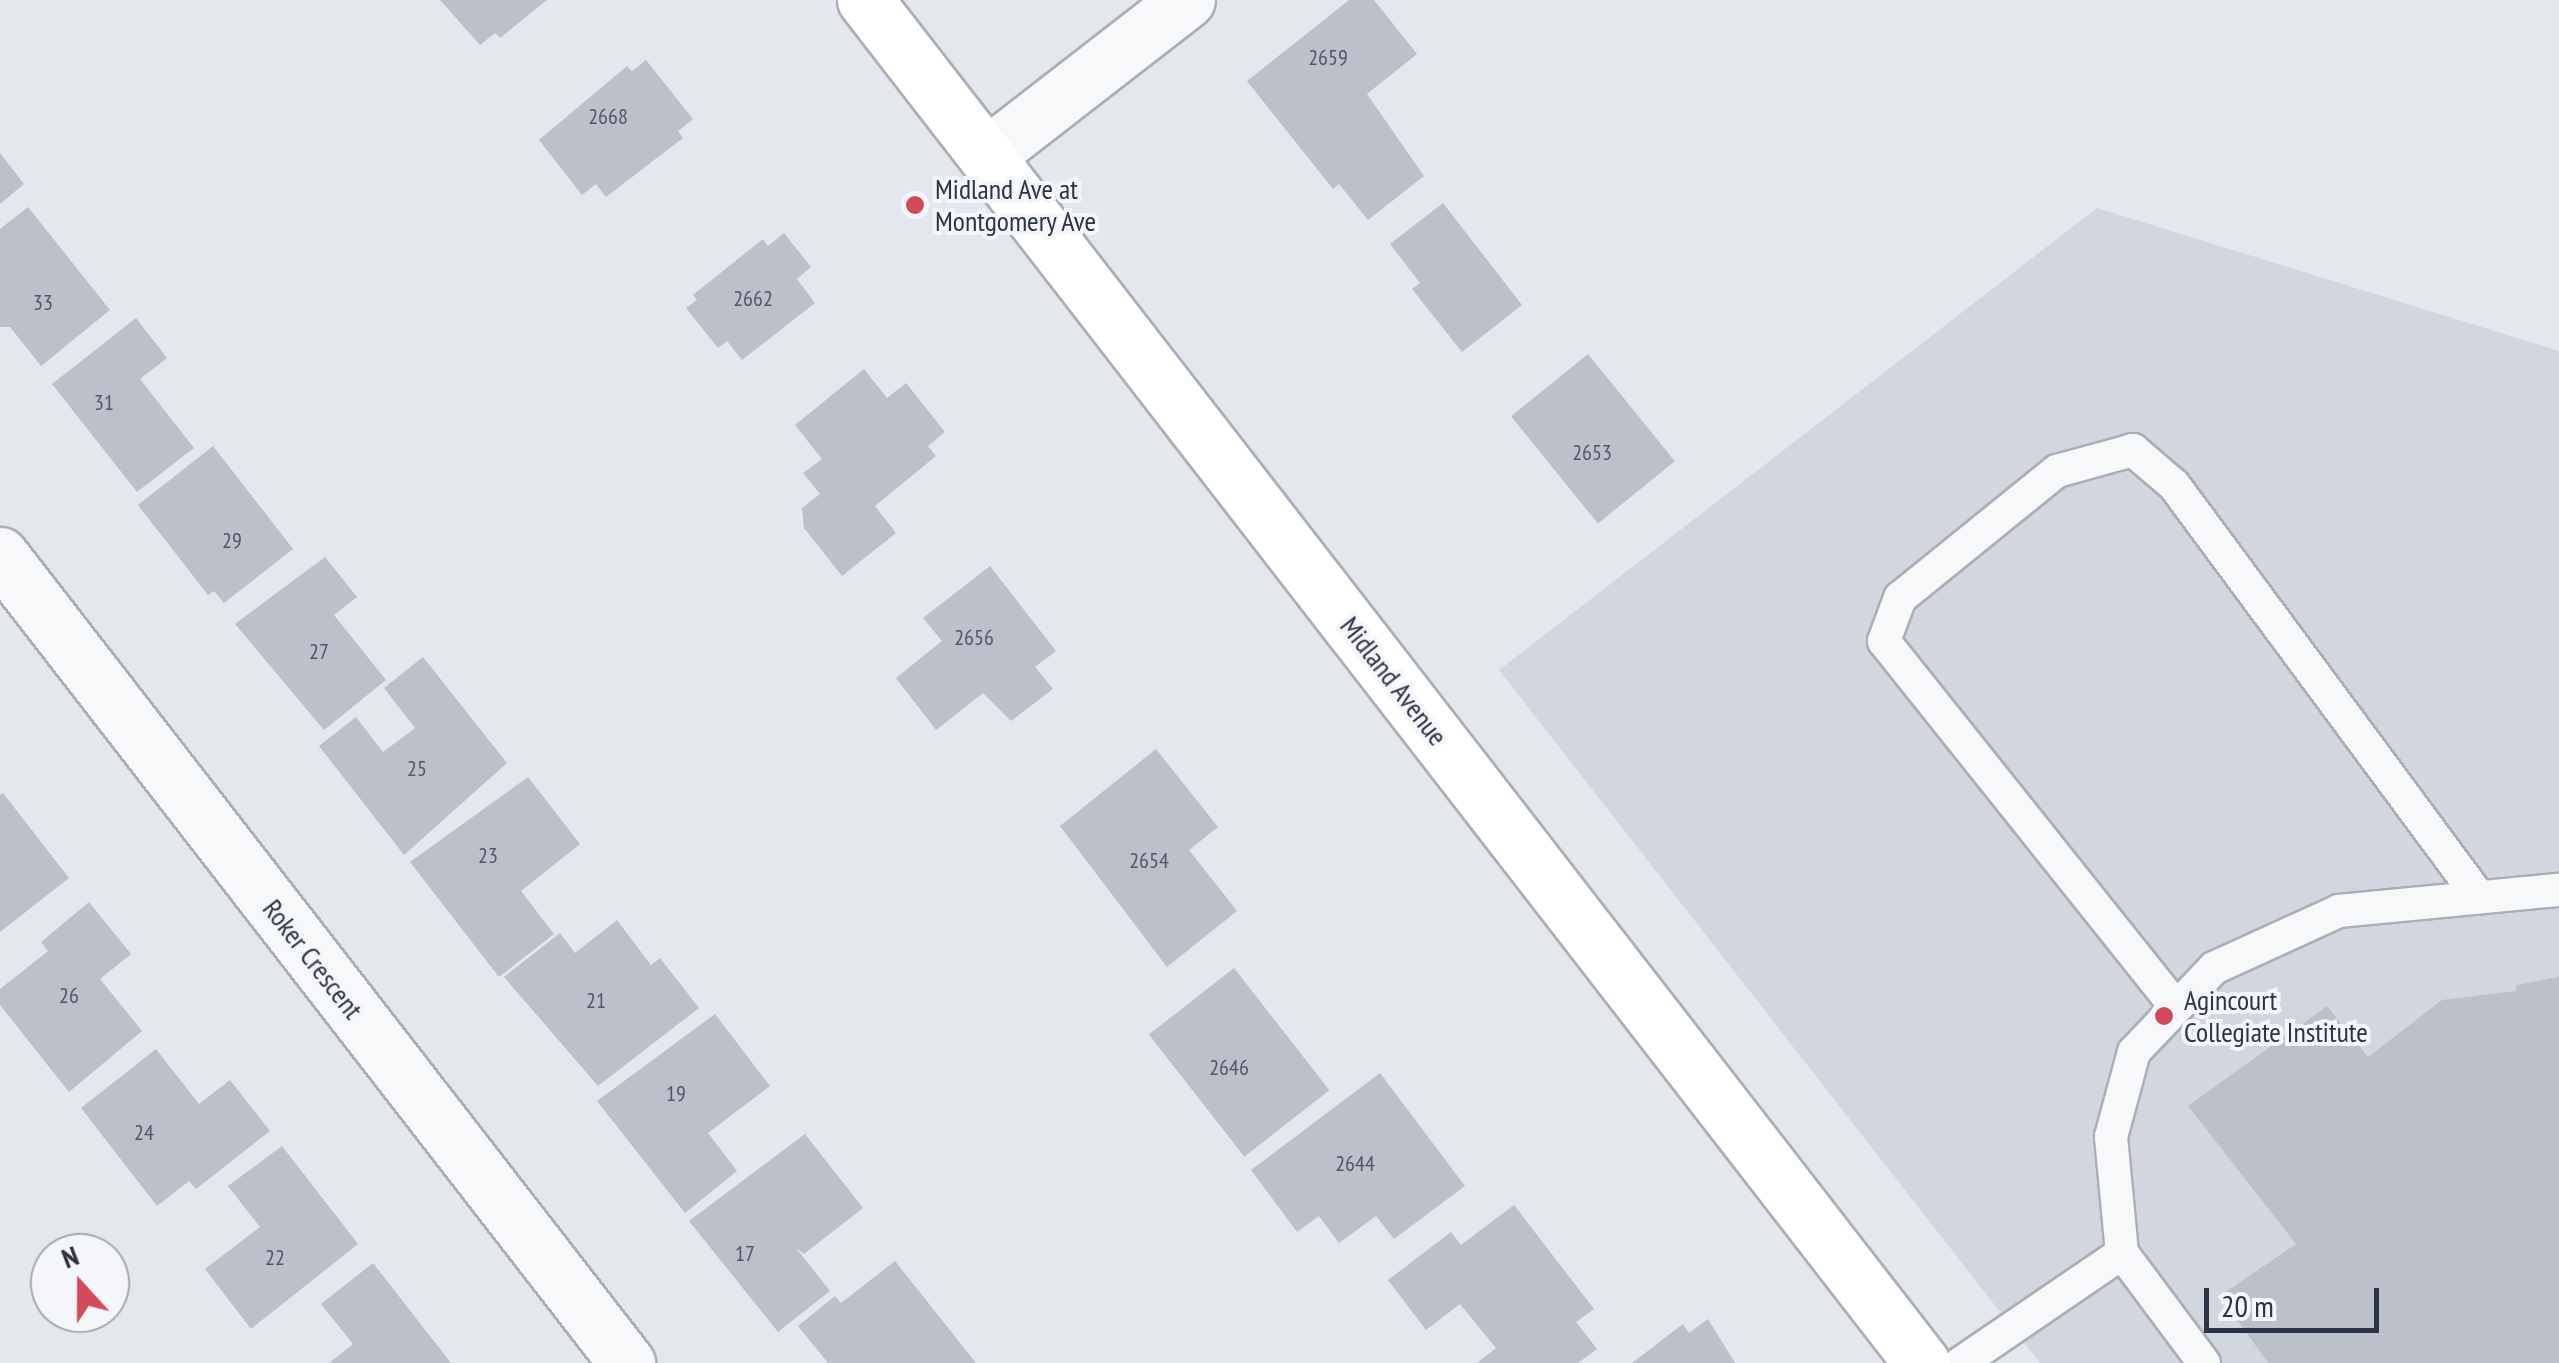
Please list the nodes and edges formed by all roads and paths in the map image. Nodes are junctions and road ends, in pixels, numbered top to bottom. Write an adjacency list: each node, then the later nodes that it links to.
1 (864, 0): 3 (main road, Midland Avenue)
2 (1187, 0): 3 (street)
3 (987, 156): 10 (main road, Midland Avenue)
4 (0, 555): 9 (street, Roker Crescent)
5 (2559, 890): 6 (lane)
6 (2479, 897): 7 (lane); 7 (lane)
7 (2176, 1008): 8 (lane)
8 (2122, 1253): 11 (lane); 12 (lane)
9 (626, 1363)
10 (1922, 1363)
11 (1961, 1363)
12 (2204, 1363)

